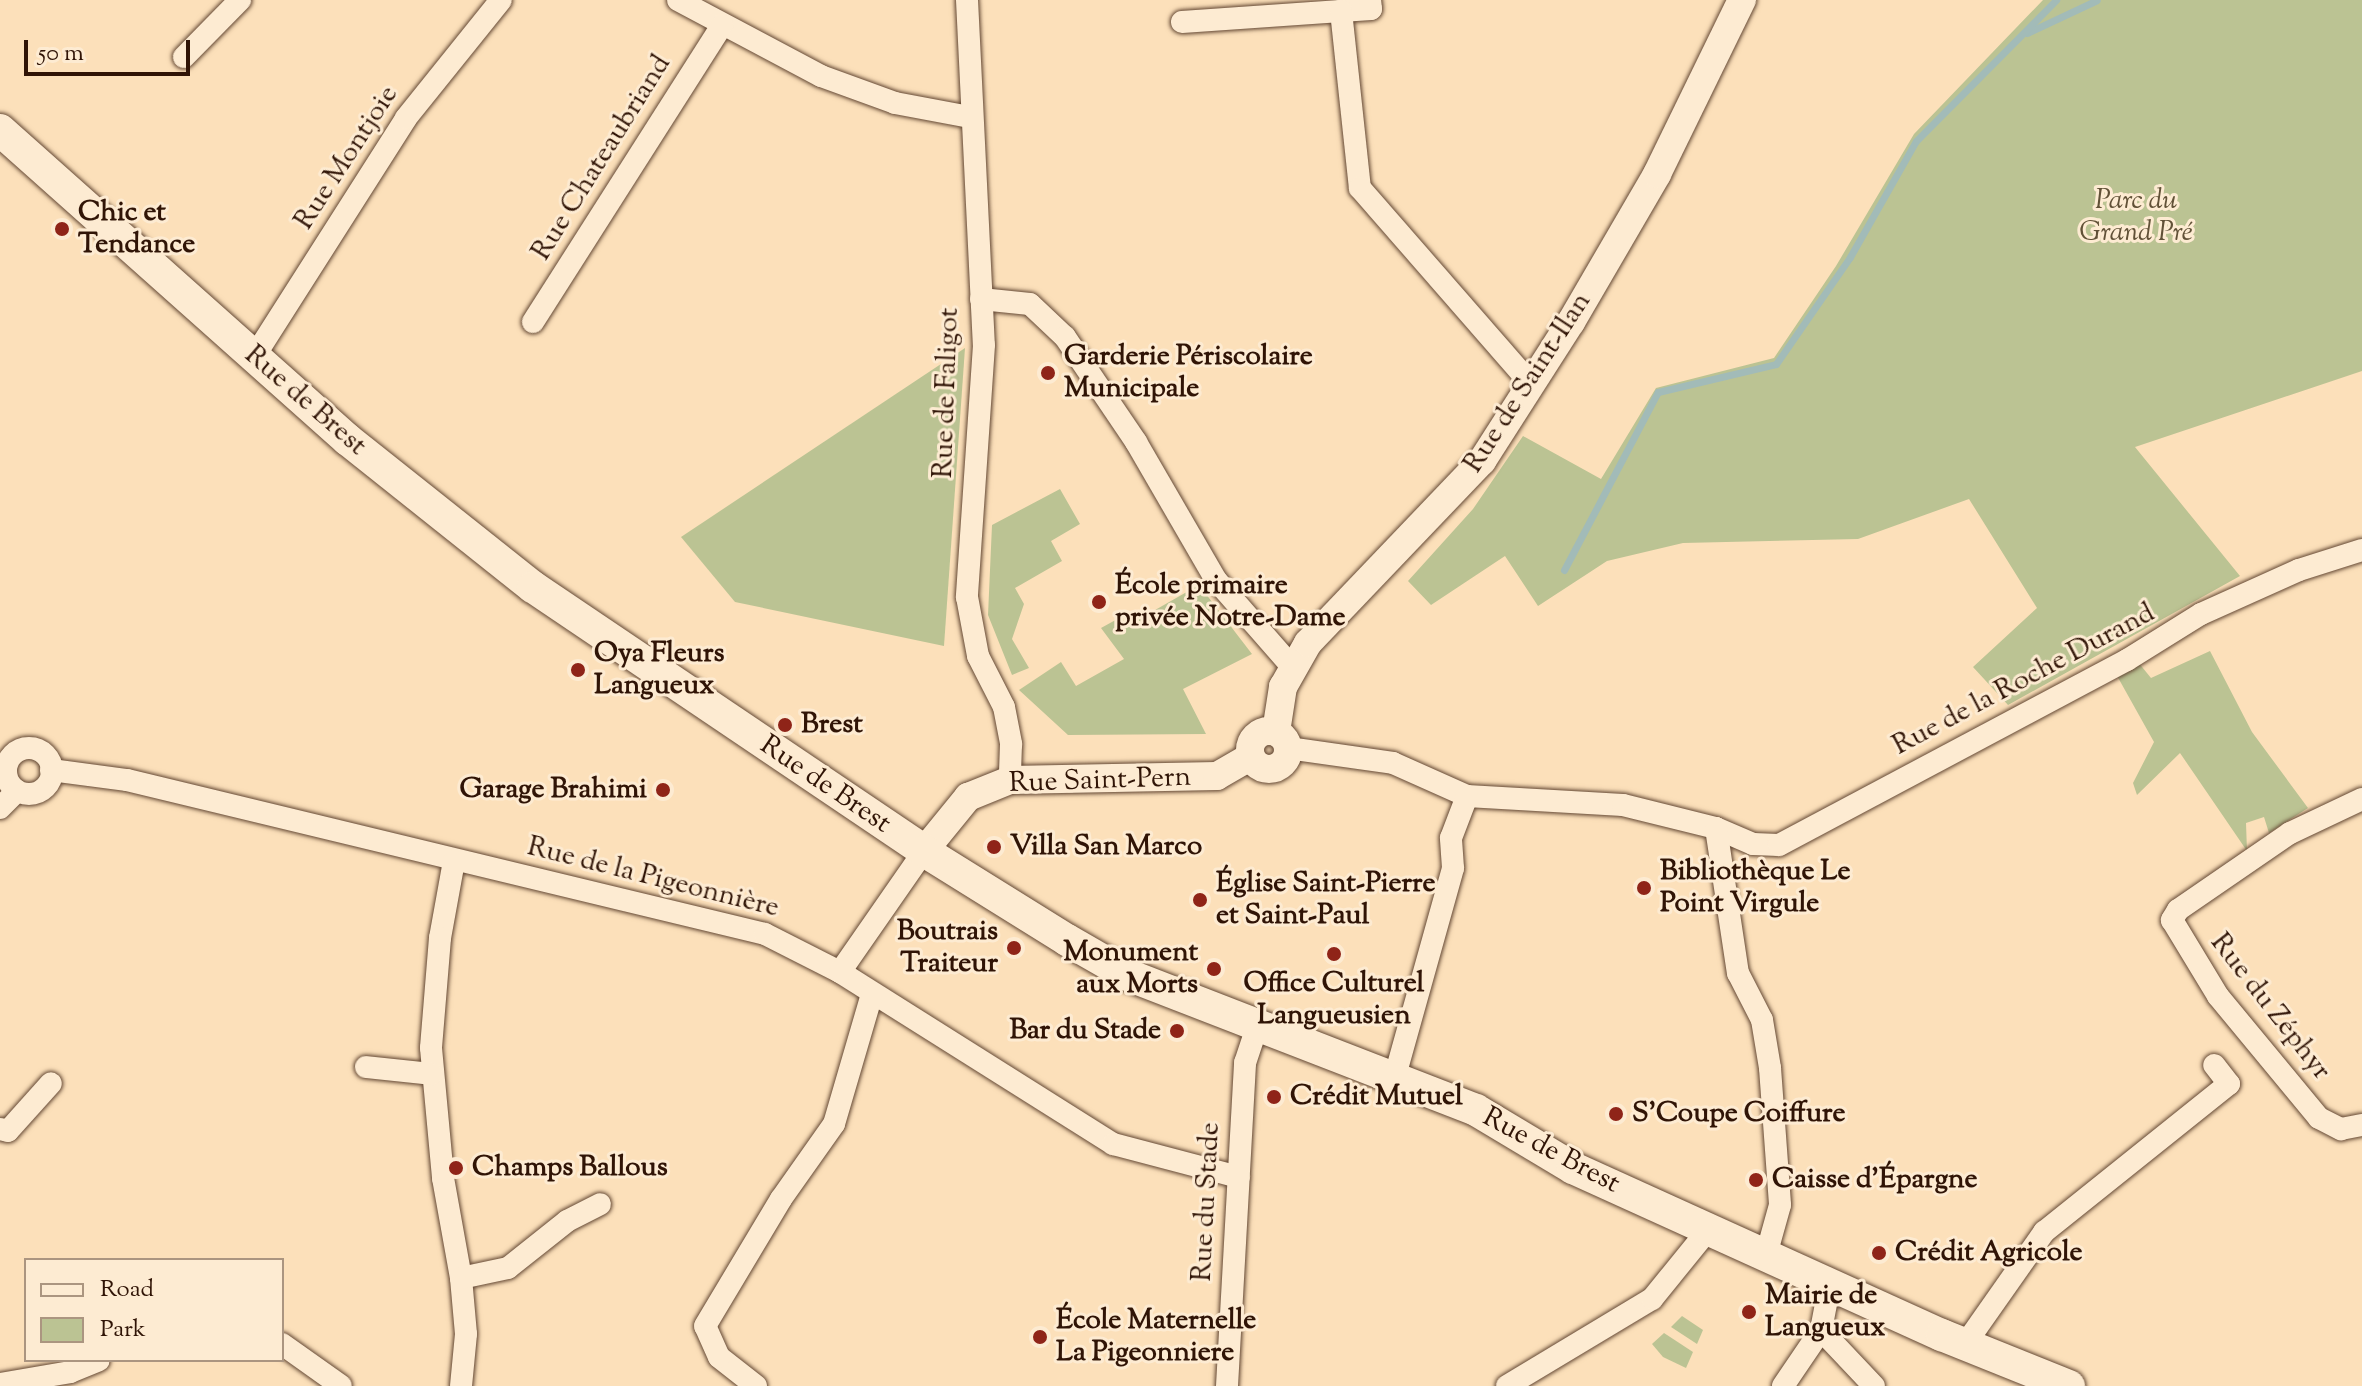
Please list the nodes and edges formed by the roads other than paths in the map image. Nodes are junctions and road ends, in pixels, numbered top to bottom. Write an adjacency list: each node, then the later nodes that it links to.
1 (240, 0): 10 (street)
2 (501, 0): 15 (street, Rue Montjoie)
3 (678, 0): 9 (street)
4 (967, 0): 11 (street, Rue de Faligot)
5 (1370, 0): 7 (street)
6 (1742, 0): 16 (street, Rue de Saint-Ilan)
7 (1341, 11): 8 (street); 16 (street)
8 (1182, 22)
9 (722, 25): 11 (street); 14 (street, Rue Chateaubriand)
10 (184, 57)
11 (970, 117): 13 (street, Rue de Faligot)
12 (0, 130): 15 (main road, Rue de Brest)
13 (981, 299): 18 (street); 22 (street, Rue de Faligot)
14 (533, 322)
15 (254, 357): 28 (main road, Rue de Brest)
16 (1531, 384): 18 (street, Rue de Saint-Ilan)
17 (2362, 550): 27 (street, Rue de la Roche Durand)
18 (1293, 668): 19 (street, Rue de Saint-Ilan)
19 (1282, 740): 22 (street, Rue Saint-Pern); 24 (street)
20 (5, 749): 21 (street); 23 (street)
21 (51, 770): 23 (street); 29 (street, Rue de la Pigeonnière)
22 (1010, 780): 28 (street, Rue Saint-Pern)
23 (17, 791): 26 (street)
24 (1467, 796): 27 (street); 36 (street)
25 (2362, 799): 38 (street, Rue du Zéphyr)
26 (0, 808)
27 (1716, 828): 43 (street)
28 (924, 851): 30 (street); 32 (main road, Rue de Brest)
29 (454, 861): 30 (street, Rue de la Pigeonnière); 35 (street)
30 (840, 972): 31 (street, Rue de la Pigeonnière)
31 (872, 994): 40 (street, Rue de la Pigeonnière); 53 (street)
32 (1258, 1024): 36 (main road, Rue de Brest); 40 (street, Rue du Stade)
33 (2214, 1065): 47 (street)
34 (366, 1067): 35 (street)
35 (432, 1074): 44 (street)
36 (1395, 1076): 42 (main road, Rue de Brest)
37 (51, 1083): 39 (street)
38 (2362, 1125)
39 (0, 1129)
40 (1239, 1177): 54 (street, Rue du Stade)
41 (600, 1204): 44 (street)
42 (1708, 1230): 43 (main road, Rue de Brest); 55 (street)
43 (1766, 1255): 45 (main road, Rue de Brest)
44 (461, 1278): 52 (street)
45 (1830, 1283): 46 (street); 47 (main road, Rue de Brest)
46 (1821, 1330): 56 (street); 57 (street)
47 (1966, 1343): 58 (main road, Rue de Brest)
48 (284, 1345): 51 (street)
49 (94, 1362): 50 (street)
50 (0, 1384)
51 (339, 1385)
52 (461, 1386)
53 (756, 1386)
54 (1227, 1386)
55 (1507, 1386)
56 (1783, 1386)
57 (1874, 1386)
58 (2069, 1386)

